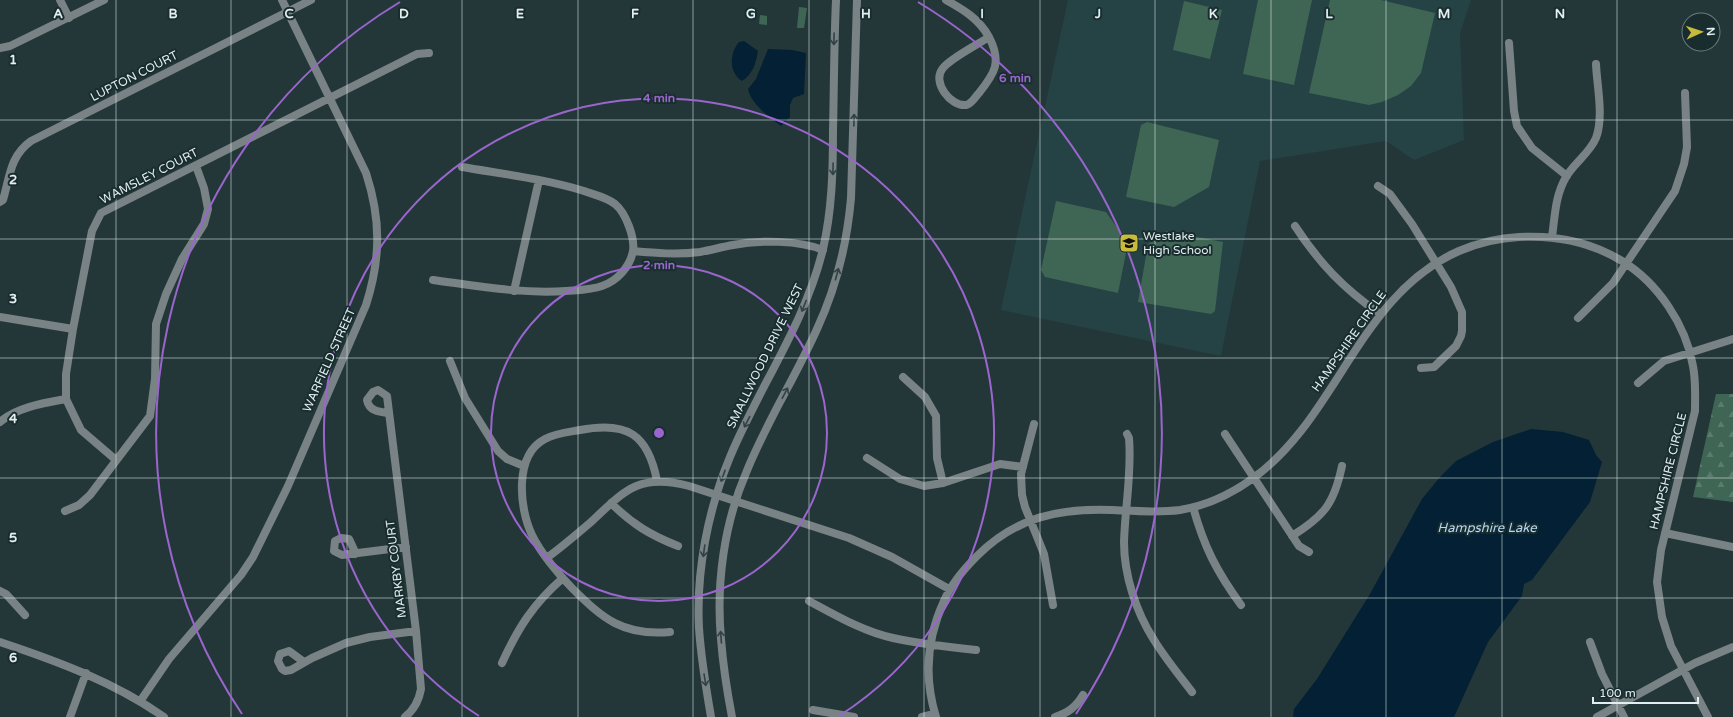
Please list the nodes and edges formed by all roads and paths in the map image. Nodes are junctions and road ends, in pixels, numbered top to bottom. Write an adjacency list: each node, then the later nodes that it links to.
1 (60, 0): 9 (street)
2 (104, 0): 9 (street)
3 (282, 0): 8 (street, WARFIELD STREET)
4 (311, 0): 8 (street, LUPTON COURT)
5 (836, 0): 25 (street, SMALLWOOD DRIVE WEST, one-way to 25)
6 (857, 0): 56 (street, one-way to 6)
7 (946, 0): 10 (street)
8 (288, 12): 16 (street, WARFIELD STREET); 22 (street, LUPTON COURT)
9 (69, 18): 12 (street)
10 (989, 38): 10 (street)
11 (1509, 43): 19 (street)
12 (0, 48)
13 (429, 53): 16 (street, WAMSLEY COURT)
14 (1596, 64): 19 (street)
15 (1685, 92): 28 (street)
16 (331, 98): 17 (street, WAMSLEY COURT); 90 (street, WARFIELD STREET)
17 (196, 166): 34 (street, WAMSLEY COURT); 48 (street)
18 (462, 167): 20 (street)
19 (1567, 176): 24 (street)
20 (539, 180): 26 (street); 30 (street)
21 (1378, 186): 27 (street)
22 (0, 202)
23 (1295, 226): 31 (street)
24 (1552, 237): 27 (street, HAMPSHIRE CIRCLE); 28 (street, HAMPSHIRE CIRCLE)
25 (823, 250): 26 (street); 55 (street, SMALLWOOD DRIVE WEST, one-way to 55)
26 (633, 251): 30 (street)
27 (1436, 262): 31 (street, HAMPSHIRE CIRCLE); 38 (street)
28 (1627, 264): 33 (street); 36 (street, HAMPSHIRE CIRCLE)
29 (433, 280): 30 (street)
30 (514, 291)
31 (1380, 314): 52 (street, HAMPSHIRE CIRCLE)
32 (0, 317): 34 (street)
33 (1578, 318)
34 (73, 329): 41 (street, WAMSLEY COURT)
35 (1733, 339): 36 (street)
36 (1690, 352): 40 (street); 62 (street, HAMPSHIRE CIRCLE)
37 (450, 361): 49 (street)
38 (1421, 368)
39 (903, 377): 54 (street)
40 (1638, 383)
41 (66, 400): 43 (street); 48 (street, WAMSLEY COURT)
42 (388, 413): 66 (street, MARKBY COURT)
43 (0, 422)
44 (1034, 424): 51 (street)
45 (1127, 434): 60 (street)
46 (1225, 434): 52 (street)
47 (867, 458): 54 (street)
48 (116, 460): 59 (street)
49 (524, 466): 53 (street); 69 (street)
50 (1342, 466): 63 (street)
51 (1023, 467): 54 (street); 61 (street)
52 (1254, 478): 58 (street, HAMPSHIRE CIRCLE); 63 (street)
53 (657, 481): 55 (street); 57 (street)
54 (943, 483)
55 (716, 494): 56 (street); 97 (street, SMALLWOOD DRIVE WEST, one-way to 97)
56 (736, 500): 71 (street); 98 (street, one-way to 56)
57 (611, 503): 64 (street); 69 (street)
58 (1193, 507): 60 (street, HAMPSHIRE CIRCLE); 75 (street)
59 (65, 511)
60 (1127, 511): 61 (street, HAMPSHIRE CIRCLE); 88 (street)
61 (1030, 520): 71 (street, HAMPSHIRE CIRCLE); 74 (street)
62 (1665, 533): 65 (street); 86 (street, HAMPSHIRE CIRCLE)
63 (1292, 536): 67 (street)
64 (678, 546)
65 (1733, 546)
66 (406, 547): 68 (street); 77 (street, MARKBY COURT)
67 (1309, 552)
68 (356, 554)
69 (548, 557): 70 (street)
70 (563, 578): 78 (street); 85 (street)
71 (949, 589): 81 (street, HAMPSHIRE CIRCLE)
72 (0, 591): 76 (street)
73 (808, 601): 81 (street)
74 (1053, 605)
75 (1241, 605)
76 (25, 615)
77 (416, 631): 84 (street); 96 (street, MARKBY COURT)
78 (670, 632)
79 (0, 642): 87 (street)
80 (1590, 642): 91 (street)
81 (930, 645): 83 (street); 93 (street, HAMPSHIRE CIRCLE)
82 (1733, 646): 86 (street)
83 (976, 650)
84 (304, 662)
85 (502, 663)
86 (1682, 671): 91 (street); 104 (street, HAMPSHIRE CIRCLE)
87 (86, 674): 90 (street); 94 (street)
88 (1192, 692)
89 (1083, 695): 101 (street)
90 (141, 700): 95 (street)
91 (1618, 706): 102 (street); 103 (street)
92 (813, 710): 99 (street)
93 (935, 715): 100 (street)
94 (70, 717)
95 (164, 717)
96 (405, 717)
97 (711, 717)
98 (732, 717)
99 (854, 717)
100 (922, 717)
101 (1055, 717)
102 (1597, 717)
103 (1624, 717)
104 (1708, 717)

